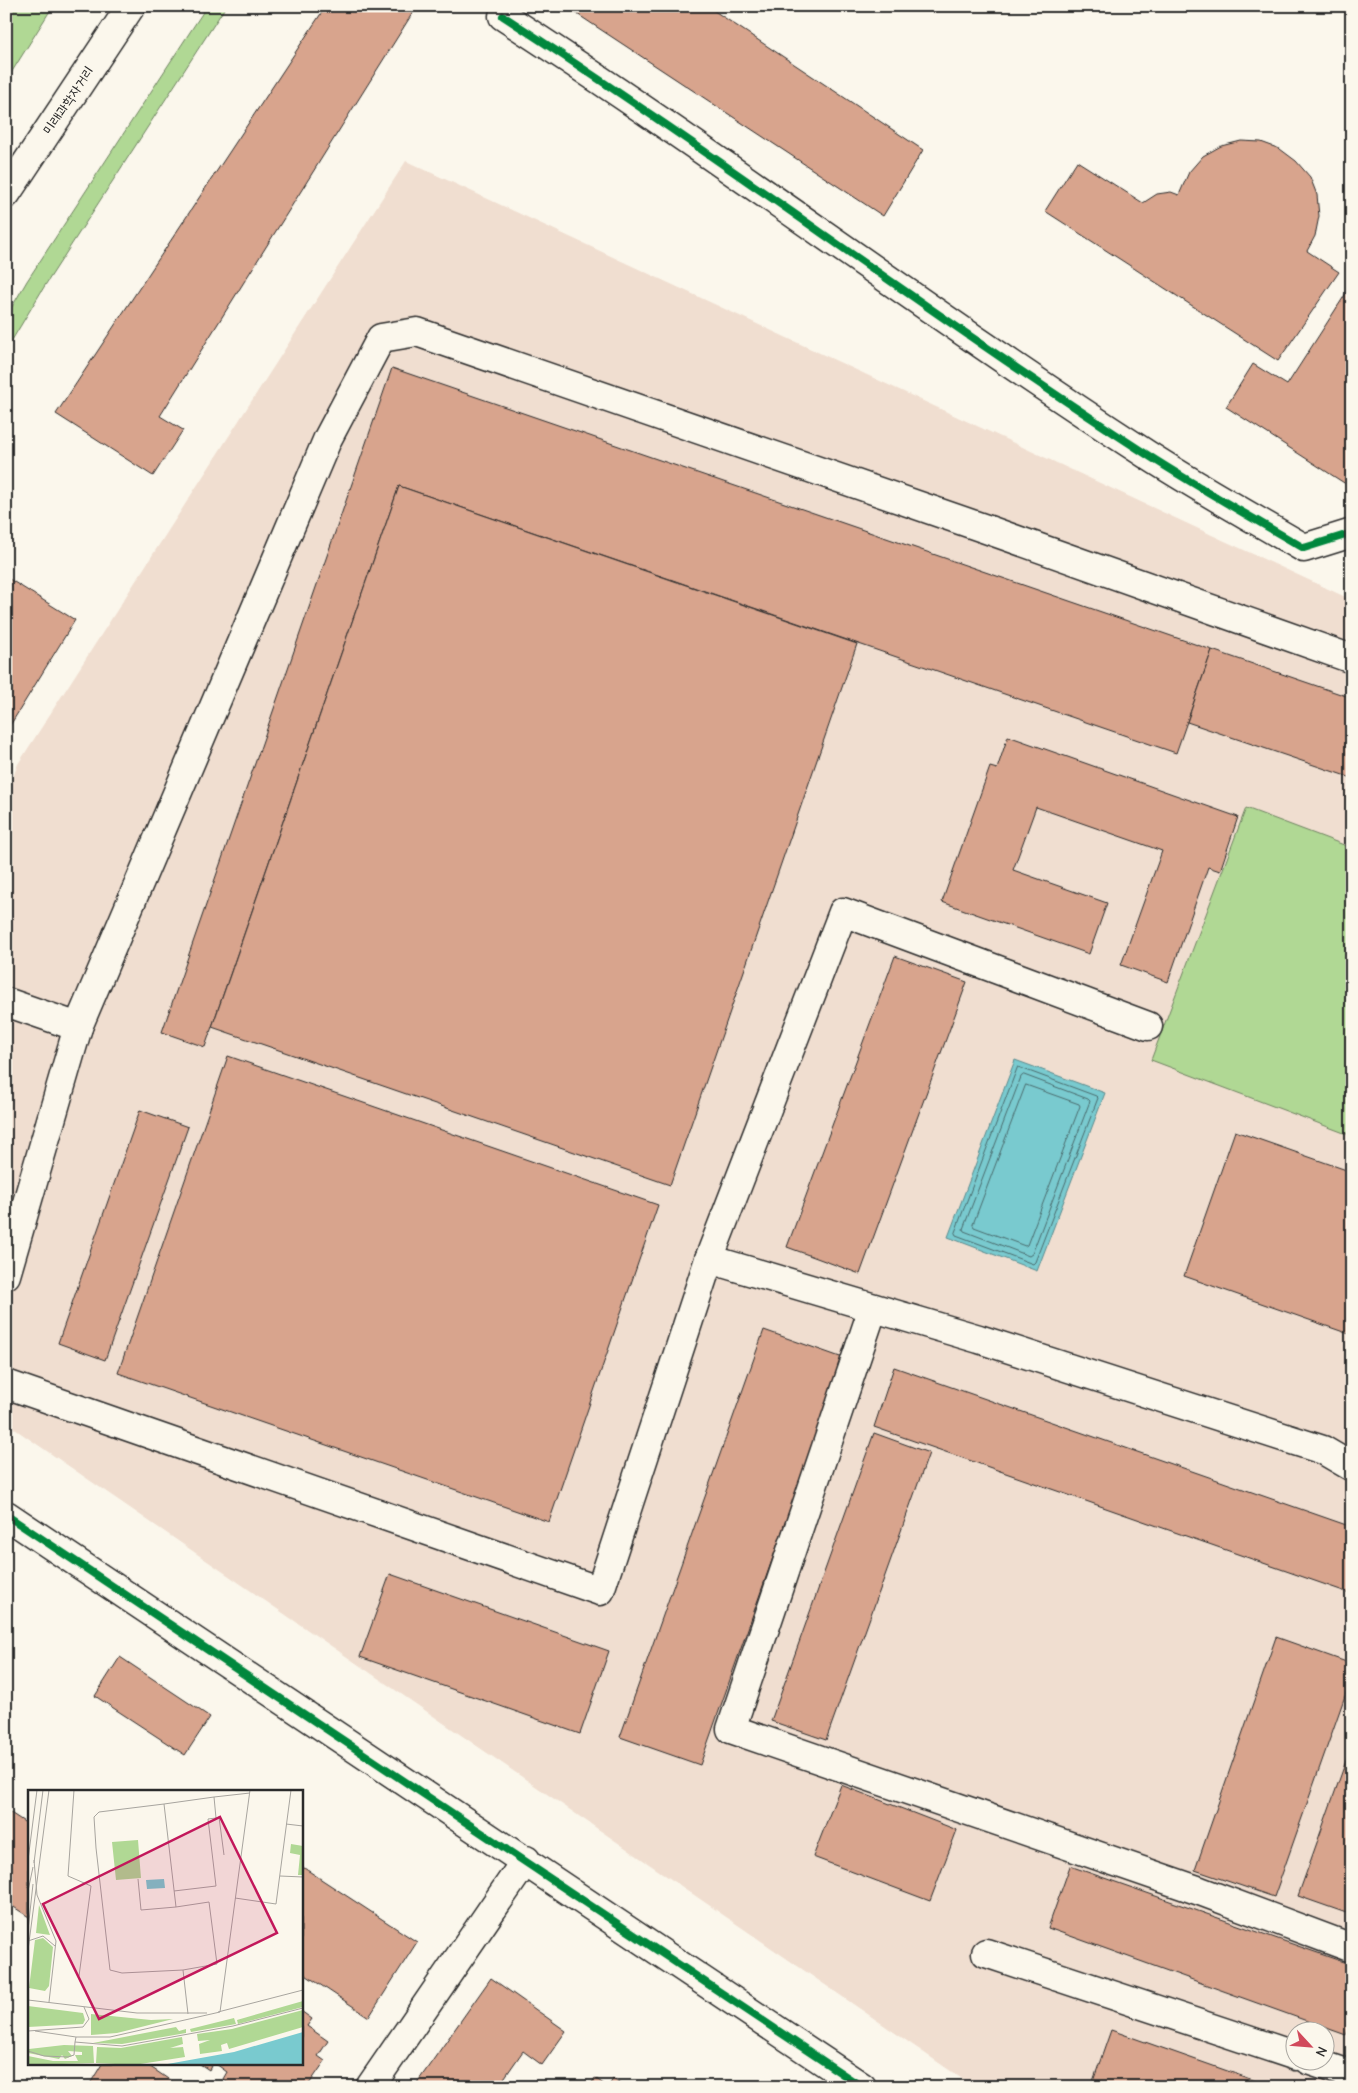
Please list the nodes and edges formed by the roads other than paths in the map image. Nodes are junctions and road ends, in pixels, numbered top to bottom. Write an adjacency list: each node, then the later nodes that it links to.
1 (131, 6): 3 (street, 미래과학자거리)
2 (503, 16): 4 (street)
3 (6, 194)
4 (1352, 533)
5 (1352, 659): 8 (street)
6 (6, 1002): 8 (street)
7 (1148, 1026): 9 (street)
8 (78, 1027): 10 (street)
9 (710, 1260): 11 (street); 12 (street)
10 (6, 1276)
11 (873, 1308): 13 (street); 16 (street)
12 (6, 1384)
13 (1352, 1467)
14 (6, 1514): 15 (street)
15 (526, 1860): 21 (street); 22 (street)
16 (1352, 1948)
17 (986, 1953): 18 (street)
18 (1286, 2053)
19 (1336, 2070): 20 (street)
20 (1352, 2075)
21 (370, 2087)
22 (862, 2087)

